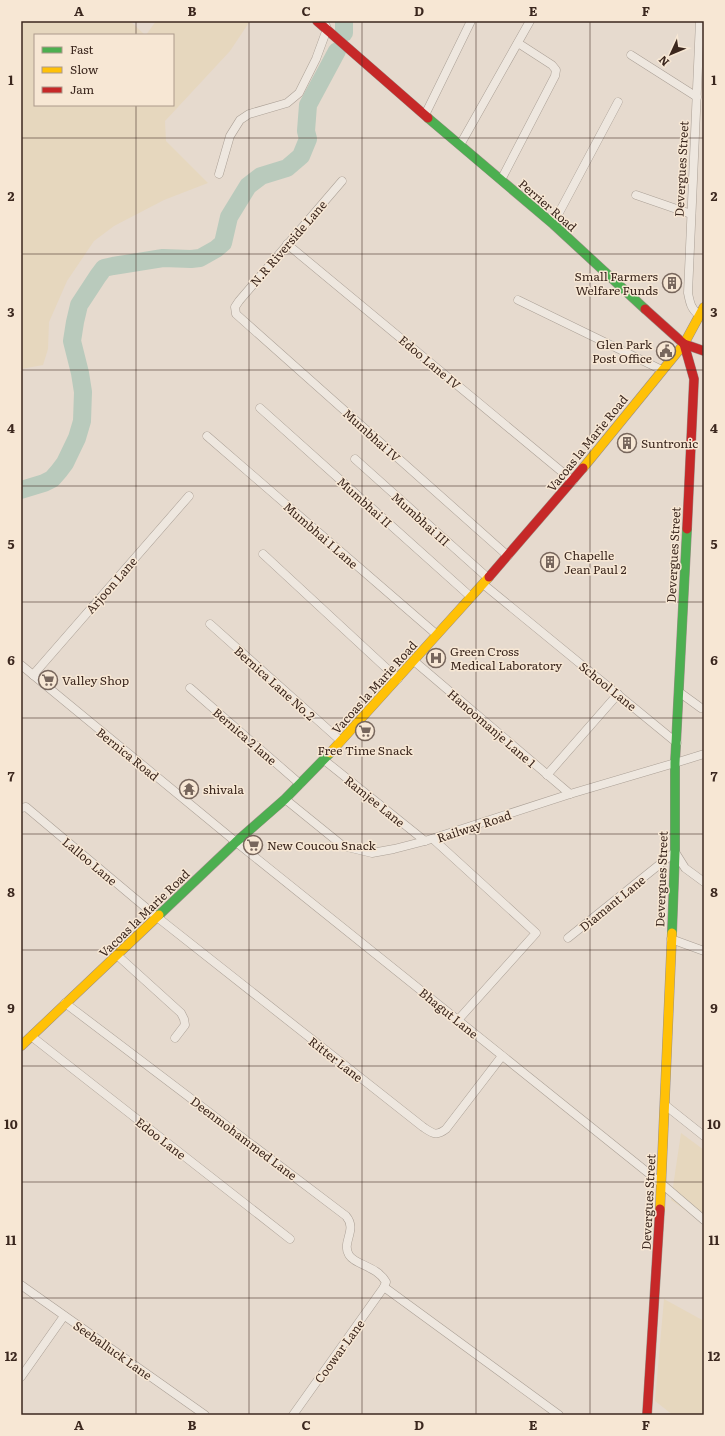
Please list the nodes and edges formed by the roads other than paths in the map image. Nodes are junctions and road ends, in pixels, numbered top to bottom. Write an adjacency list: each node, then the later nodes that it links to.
1 (317, 21): 5 (street, Perrier Road)
2 (471, 21): 10 (street)
3 (530, 21): 6 (street)
4 (700, 21): 8 (street, Devergues Street)
5 (325, 25): 10 (street, Perrier Road); 12 (street)
6 (518, 43): 11 (street); 13 (street)
7 (631, 55): 8 (street)
8 (697, 97): 16 (street, Devergues Street)
9 (618, 102): 17 (street)
10 (425, 115): 11 (street, Perrier Road)
11 (460, 145): 13 (street, Perrier Road)
12 (219, 174)
13 (501, 180): 17 (street, Perrier Road)
14 (342, 181): 18 (street, N.R Riverside Lane)
15 (636, 195): 16 (street)
16 (691, 214): 21 (street, Devergues Street)
17 (553, 224): 22 (street, Perrier Road)
18 (287, 244): 20 (street, N.R Riverside Lane); 28 (street, Edoo Lane IV)
19 (518, 300): 24 (street)
20 (236, 310): 31 (street, Mumbhai IV)
21 (702, 311): 22 (street, Vacoas la Marie Road)
22 (684, 344): 23 (street); 24 (street, Vacoas la Marie Road); 41 (street, Devergues Street)
23 (703, 351)
24 (662, 370): 28 (street, Vacoas la Marie Road)
25 (260, 408): 33 (street, Mumbhai II)
26 (207, 436): 35 (street, Mumbhai I Lane)
27 (355, 459): 32 (street, Mumbhai III)
28 (573, 481): 31 (street, Vacoas la Marie Road)
29 (189, 496): 38 (street, Arjoon Lane)
30 (263, 554): 39 (street)
31 (508, 556): 32 (street, Vacoas la Marie Road)
32 (486, 581): 33 (street, Vacoas la Marie Road); 42 (street, School Lane)
33 (471, 597): 35 (street, Vacoas la Marie Road)
34 (210, 624): 44 (street, Bernica Lane No.2)
35 (436, 634): 36 (street, Vacoas la Marie Road)
36 (414, 661): 39 (street, Vacoas la Marie Road); 49 (street, Hanoomanje Lane 1)
37 (21, 665): 38 (street, Bernica Road)
38 (33, 675): 55 (street, Bernica Road)
39 (398, 679): 44 (street, Vacoas la Marie Road)
40 (190, 688): 50 (street, Bernica 2 lane)
41 (679, 692): 43 (street); 45 (street, Devergues Street)
42 (618, 694): 45 (street, School Lane); 49 (street)
43 (703, 708)
44 (341, 741): 47 (street, Vacoas la Marie Road)
45 (676, 743): 48 (street, Devergues Street)
46 (704, 754): 48 (street, Railway Road)
47 (324, 760): 50 (street, Vacoas la Marie Road); 54 (street, Ramjee Lane)
48 (675, 764): 51 (street, Railway Road); 56 (street, Devergues Street)
49 (546, 775): 51 (street, Hanoomanje Lane 1)
50 (300, 784): 52 (street, Vacoas la Marie Road)
51 (570, 794): 54 (street, Railway Road)
52 (284, 799): 54 (street, Railway Road); 55 (street, Vacoas la Marie Road)
53 (22, 807): 58 (street, Lalloo Lane)
54 (429, 840): 64 (street, Ramjee Lane)
55 (236, 842): 58 (street, Vacoas la Marie Road); 64 (street, Bhagut Lane)
56 (674, 852): 57 (street); 59 (street, Diamant Lane); 60 (street, Devergues Street)
57 (704, 882)
58 (157, 917): 62 (street, Vacoas la Marie Road); 68 (street, Ritter Lane)
59 (568, 938)
60 (671, 939): 61 (street); 69 (street, Devergues Street)
61 (704, 951)
62 (117, 955): 63 (street, Vacoas la Marie Road); 66 (street)
63 (65, 1004): 65 (street, Vacoas la Marie Road); 75 (street, Deenmohammed Lane)
64 (458, 1020): 68 (street, Bhagut Lane)
65 (31, 1036): 67 (street, Vacoas la Marie Road); 73 (street, Edoo Lane)
66 (175, 1038)
67 (21, 1046)
68 (502, 1056): 71 (street, Bhagut Lane)
69 (665, 1105): 70 (street); 71 (street, Devergues Street)
70 (704, 1136)
71 (662, 1184): 72 (street, Bhagut Lane); 81 (street, Devergues Street)
72 (704, 1220)
73 (290, 1239)
74 (21, 1285): 76 (street, Seeballuck Lane)
75 (384, 1287): 79 (street, Coowar Lane); 80 (street)
76 (64, 1316): 77 (street); 78 (street, Seeballuck Lane)
77 (21, 1377)
78 (205, 1415)
79 (293, 1415)
80 (558, 1415)
81 (647, 1415)

